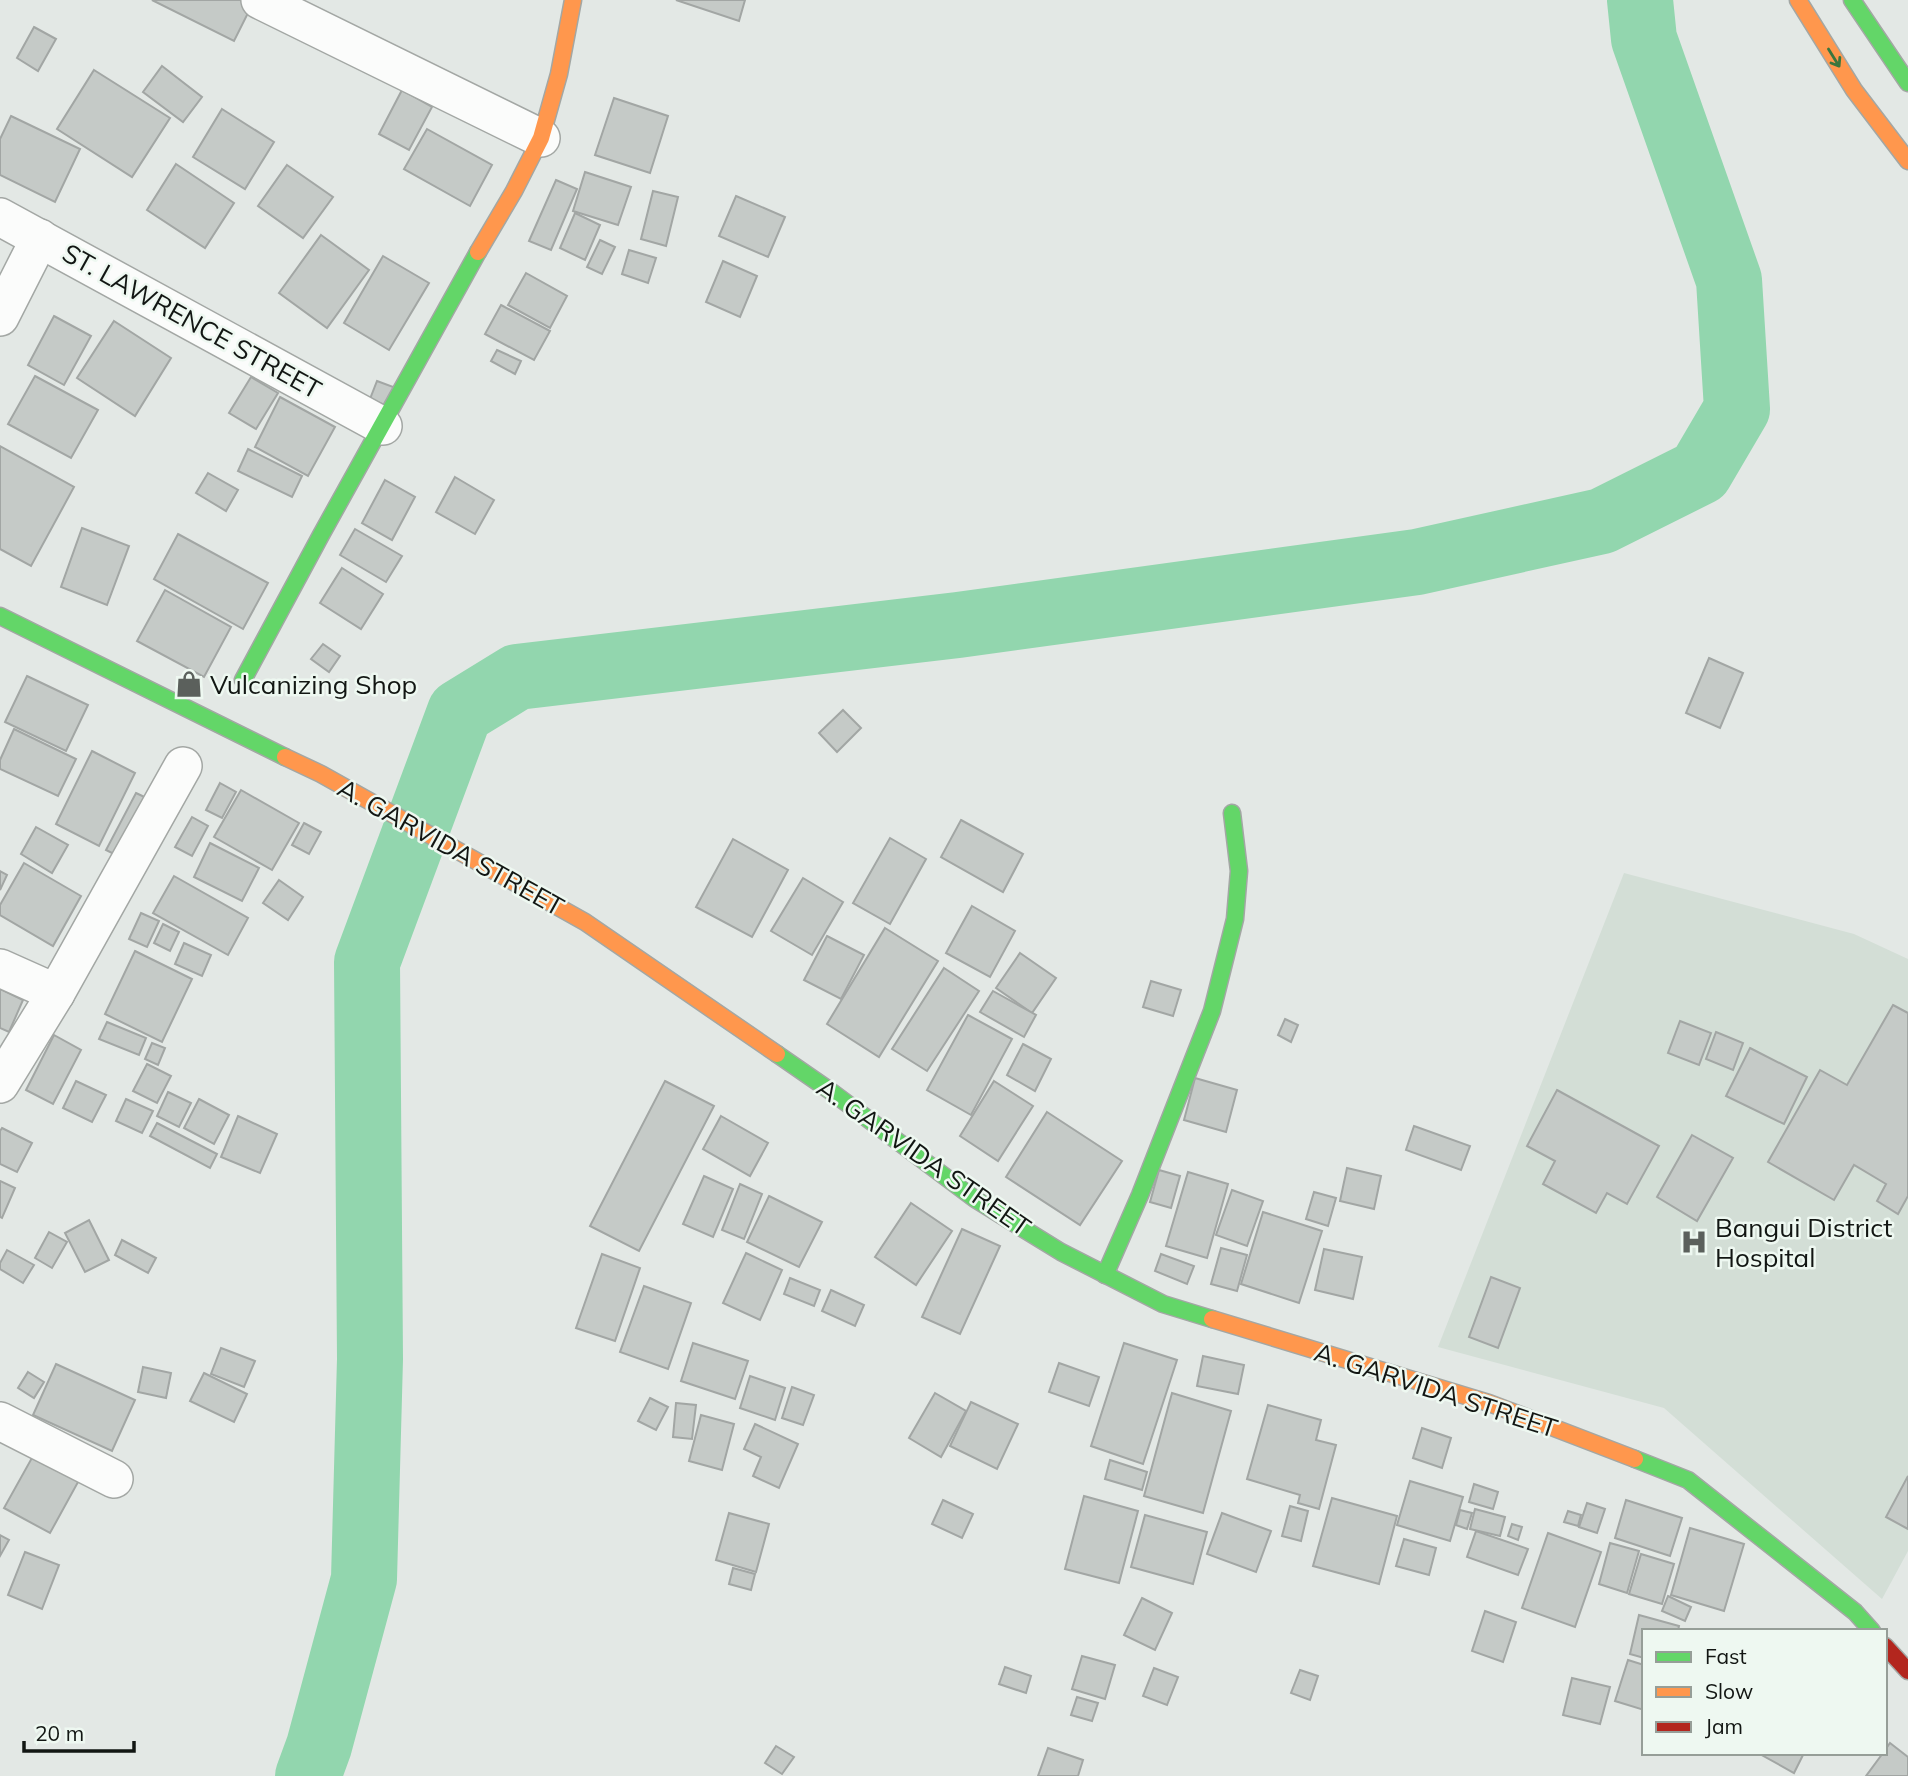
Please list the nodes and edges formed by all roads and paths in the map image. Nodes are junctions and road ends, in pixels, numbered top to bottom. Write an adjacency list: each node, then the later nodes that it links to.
1 (260, 0): 6 (street)
2 (573, 0): 6 (main road)
3 (1798, 0): 7 (main road, one-way to 7)
4 (1852, 0): 5 (main road)
5 (1908, 83)
6 (541, 138): 11 (main road)
7 (1908, 161)
8 (0, 217): 9 (street, ST. LAWRENCE STREET)
9 (40, 238): 10 (street); 11 (street, ST. LAWRENCE STREET)
10 (0, 317)
11 (383, 426): 13 (main road)
12 (0, 616): 19 (main road, A. GARVIDA STREET)
13 (243, 680)
14 (183, 766): 17 (street)
15 (1232, 813): 19 (main road)
16 (0, 968): 17 (street)
17 (56, 993): 18 (street)
18 (0, 1084)
19 (1105, 1275): 22 (main road, A. GARVIDA STREET)
20 (0, 1421): 21 (street)
21 (114, 1479)
22 (1870, 1629)
23 (1887, 1648): 24 (main road)
24 (1908, 1671)

